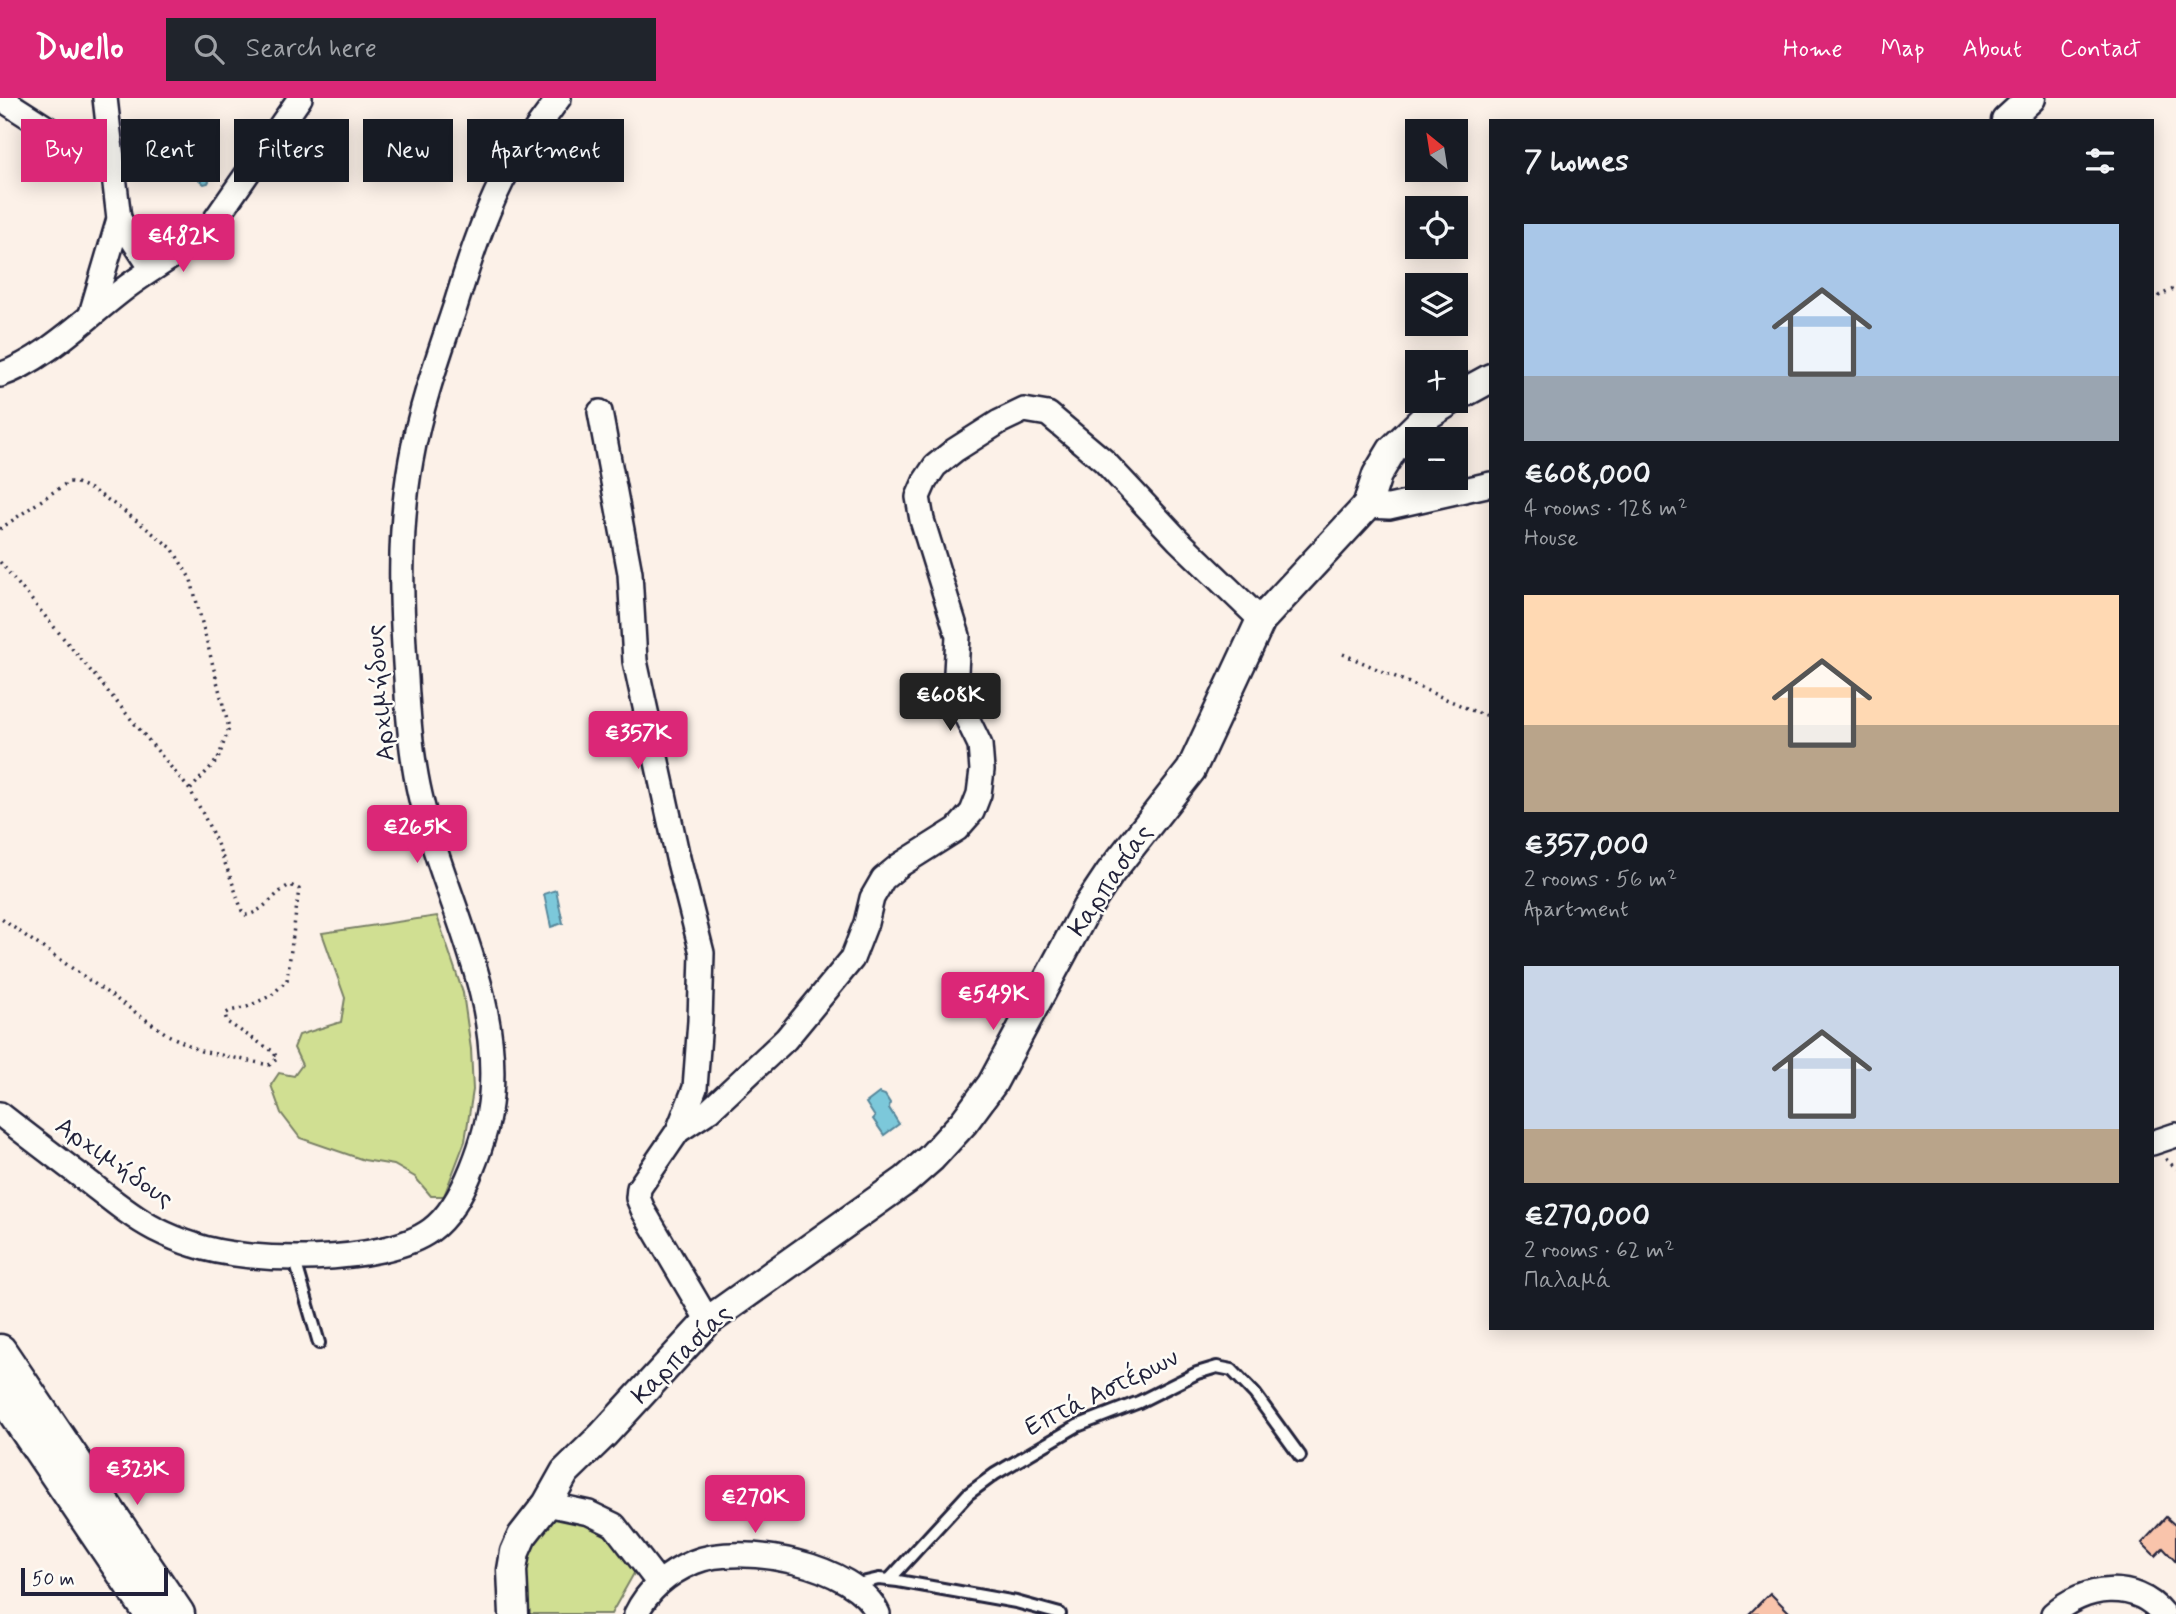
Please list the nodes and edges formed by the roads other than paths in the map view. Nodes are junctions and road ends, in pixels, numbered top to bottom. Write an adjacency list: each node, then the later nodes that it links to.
1 (0, 98): 7 (street)
2 (105, 98): 7 (street)
3 (300, 98): 9 (street)
4 (559, 98): 23 (street, Αρχιμήδους)
5 (2031, 98): 6 (street)
6 (2008, 119)
7 (114, 171): 8 (street)
8 (119, 219): 9 (street); 10 (street)
9 (152, 269): 10 (street)
10 (91, 314): 11 (street)
11 (0, 375)
12 (1489, 380): 13 (street)
13 (1468, 391)
14 (600, 412): 20 (street)
15 (1431, 413): 17 (street, Καρπασίας)
16 (1489, 484): 17 (street)
17 (1367, 506): 18 (street, Καρπασίας)
18 (1261, 620): 20 (street); 24 (street, Καρπασίας)
19 (0, 1114): 23 (street, Αρχιμήδους)
20 (678, 1131): 24 (street)
21 (2176, 1135): 22 (street)
22 (2154, 1142)
23 (294, 1257): 25 (lane)
24 (708, 1321): 29 (street, Καρπασίας)
25 (319, 1343)
26 (2, 1357): 34 (main road)
27 (0, 1391): 33 (main road)
28 (1300, 1456): 30 (lane, Επτά Αστέρων)
29 (547, 1504): 31 (street); 35 (street, Καρπασίας)
30 (889, 1580): 32 (lane); 38 (lane)
31 (657, 1582): 32 (street); 36 (street)
32 (853, 1585): 37 (street)
33 (150, 1614)
34 (178, 1614)
35 (514, 1614)
36 (636, 1614)
37 (878, 1614)
38 (1060, 1614)
39 (2053, 1614): 40 (street)
40 (2163, 1614)

